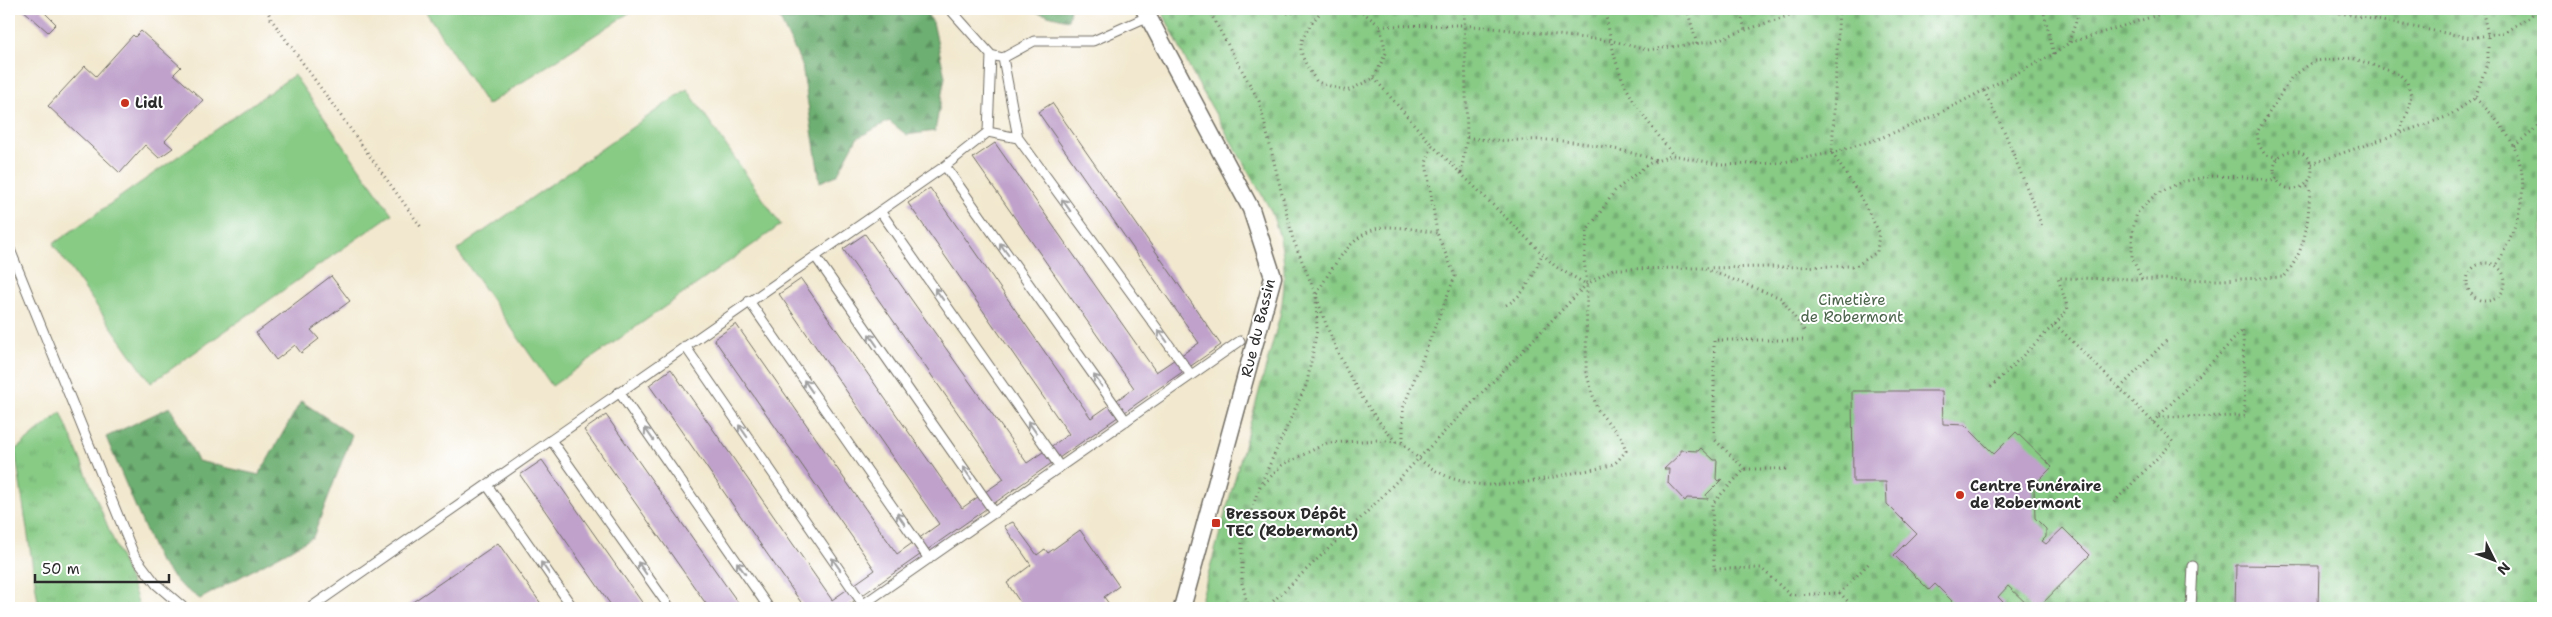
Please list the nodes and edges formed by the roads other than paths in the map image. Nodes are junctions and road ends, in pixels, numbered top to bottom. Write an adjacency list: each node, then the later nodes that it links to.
1 (950, 9): 3 (lane)
2 (1145, 13): 4 (lane); 29 (street, Rue du Bassin)
3 (991, 55): 4 (lane); 5 (lane)
4 (1003, 58): 6 (lane)
5 (988, 132): 6 (lane); 7 (lane)
6 (1018, 138): 14 (lane, one-way to 6)
7 (945, 166): 8 (lane); 16 (lane, one-way to 7)
8 (880, 210): 10 (lane); 18 (lane, one-way to 8)
9 (9, 247): 24 (lane)
10 (815, 256): 11 (lane); 20 (lane, one-way to 10)
11 (749, 301): 13 (lane); 21 (lane, one-way to 11)
12 (1240, 341): 14 (lane)
13 (685, 346): 15 (lane); 23 (lane, one-way to 13)
14 (1191, 375): 16 (lane)
15 (619, 392): 17 (lane); 28 (lane, one-way to 15)
16 (1126, 421): 18 (lane)
17 (551, 440): 19 (lane); 27 (lane, one-way to 17)
18 (1060, 467): 20 (lane)
19 (487, 485): 25 (lane); 26 (lane, one-way to 19)
20 (995, 513): 21 (lane)
21 (929, 559): 23 (lane)
22 (2193, 566): 30 (lane)
23 (861, 606)
24 (183, 608)
25 (310, 608)
26 (573, 608)
27 (670, 608)
28 (769, 608)
29 (1182, 608)
30 (2191, 608)

